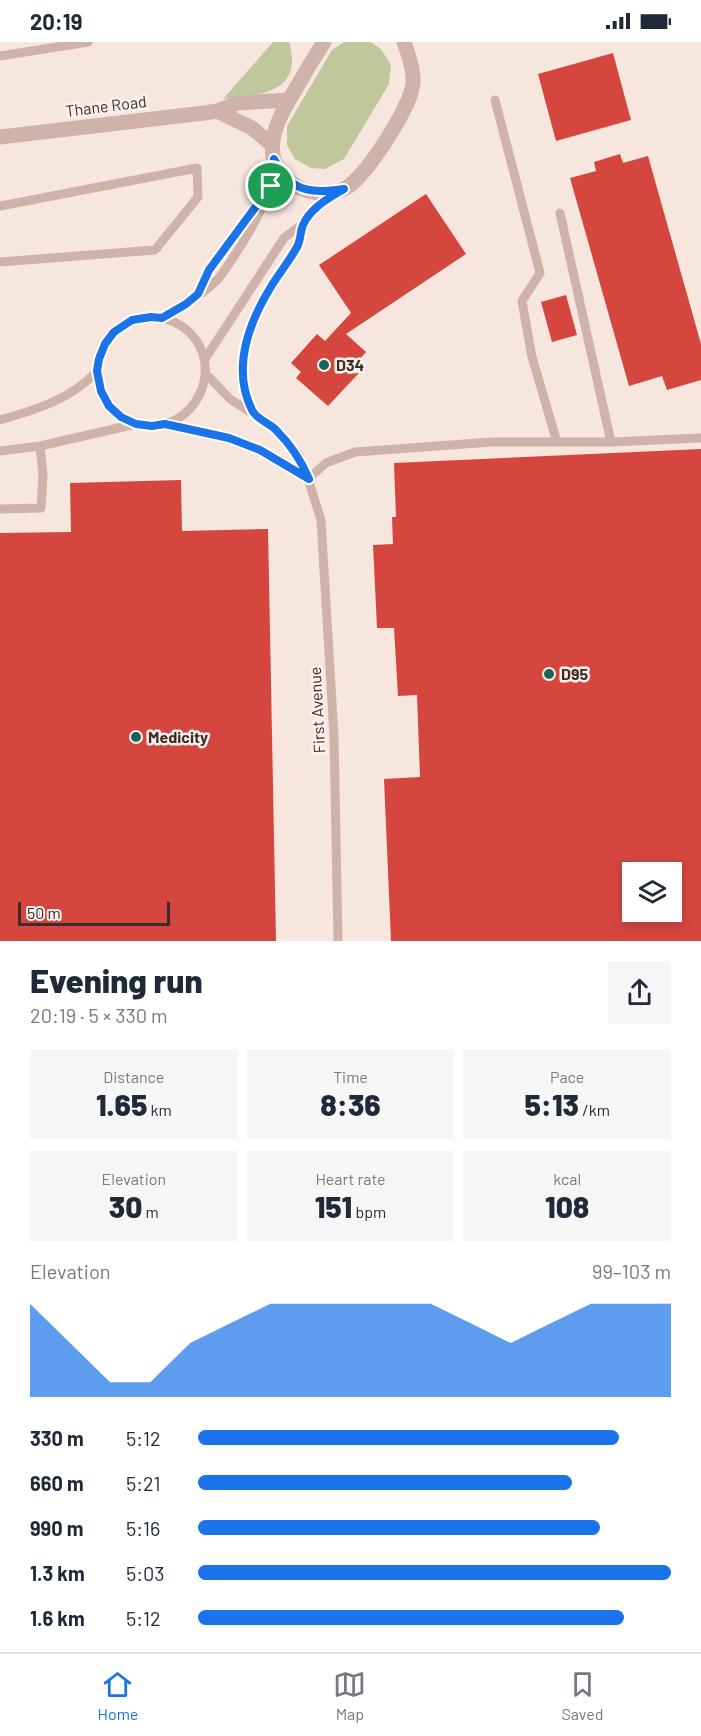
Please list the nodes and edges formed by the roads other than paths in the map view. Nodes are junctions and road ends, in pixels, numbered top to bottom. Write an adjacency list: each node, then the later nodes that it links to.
1 (88, 42): 4 (lane)
2 (323, 42): 5 (street)
3 (404, 42): 10 (street)
4 (0, 56)
5 (289, 100): 7 (street, Thane Road); 9 (street)
6 (495, 100): 24 (lane)
7 (217, 111): 8 (street, Thane Road); 9 (street)
8 (0, 137)
9 (273, 152): 10 (street); 15 (lane)
10 (344, 189): 13 (lane)
11 (0, 206): 14 (lane)
12 (560, 213): 25 (lane)
13 (304, 223): 16 (lane); 19 (lane)
14 (0, 262)
15 (162, 318): 16 (lane); 17 (lane)
16 (205, 359): 18 (lane)
17 (97, 371): 20 (lane); 21 (lane)
18 (206, 374): 19 (lane, First Avenue); 22 (lane)
19 (253, 413): 28 (lane, First Avenue)
20 (0, 420)
21 (136, 424): 22 (lane); 26 (lane)
22 (165, 424): 28 (lane)
23 (701, 438): 25 (lane)
24 (557, 442): 25 (lane); 28 (lane)
25 (611, 442)
26 (40, 446): 27 (lane); 29 (lane)
27 (0, 451)
28 (309, 479): 30 (lane, First Avenue)
29 (0, 509)
30 (338, 941)

